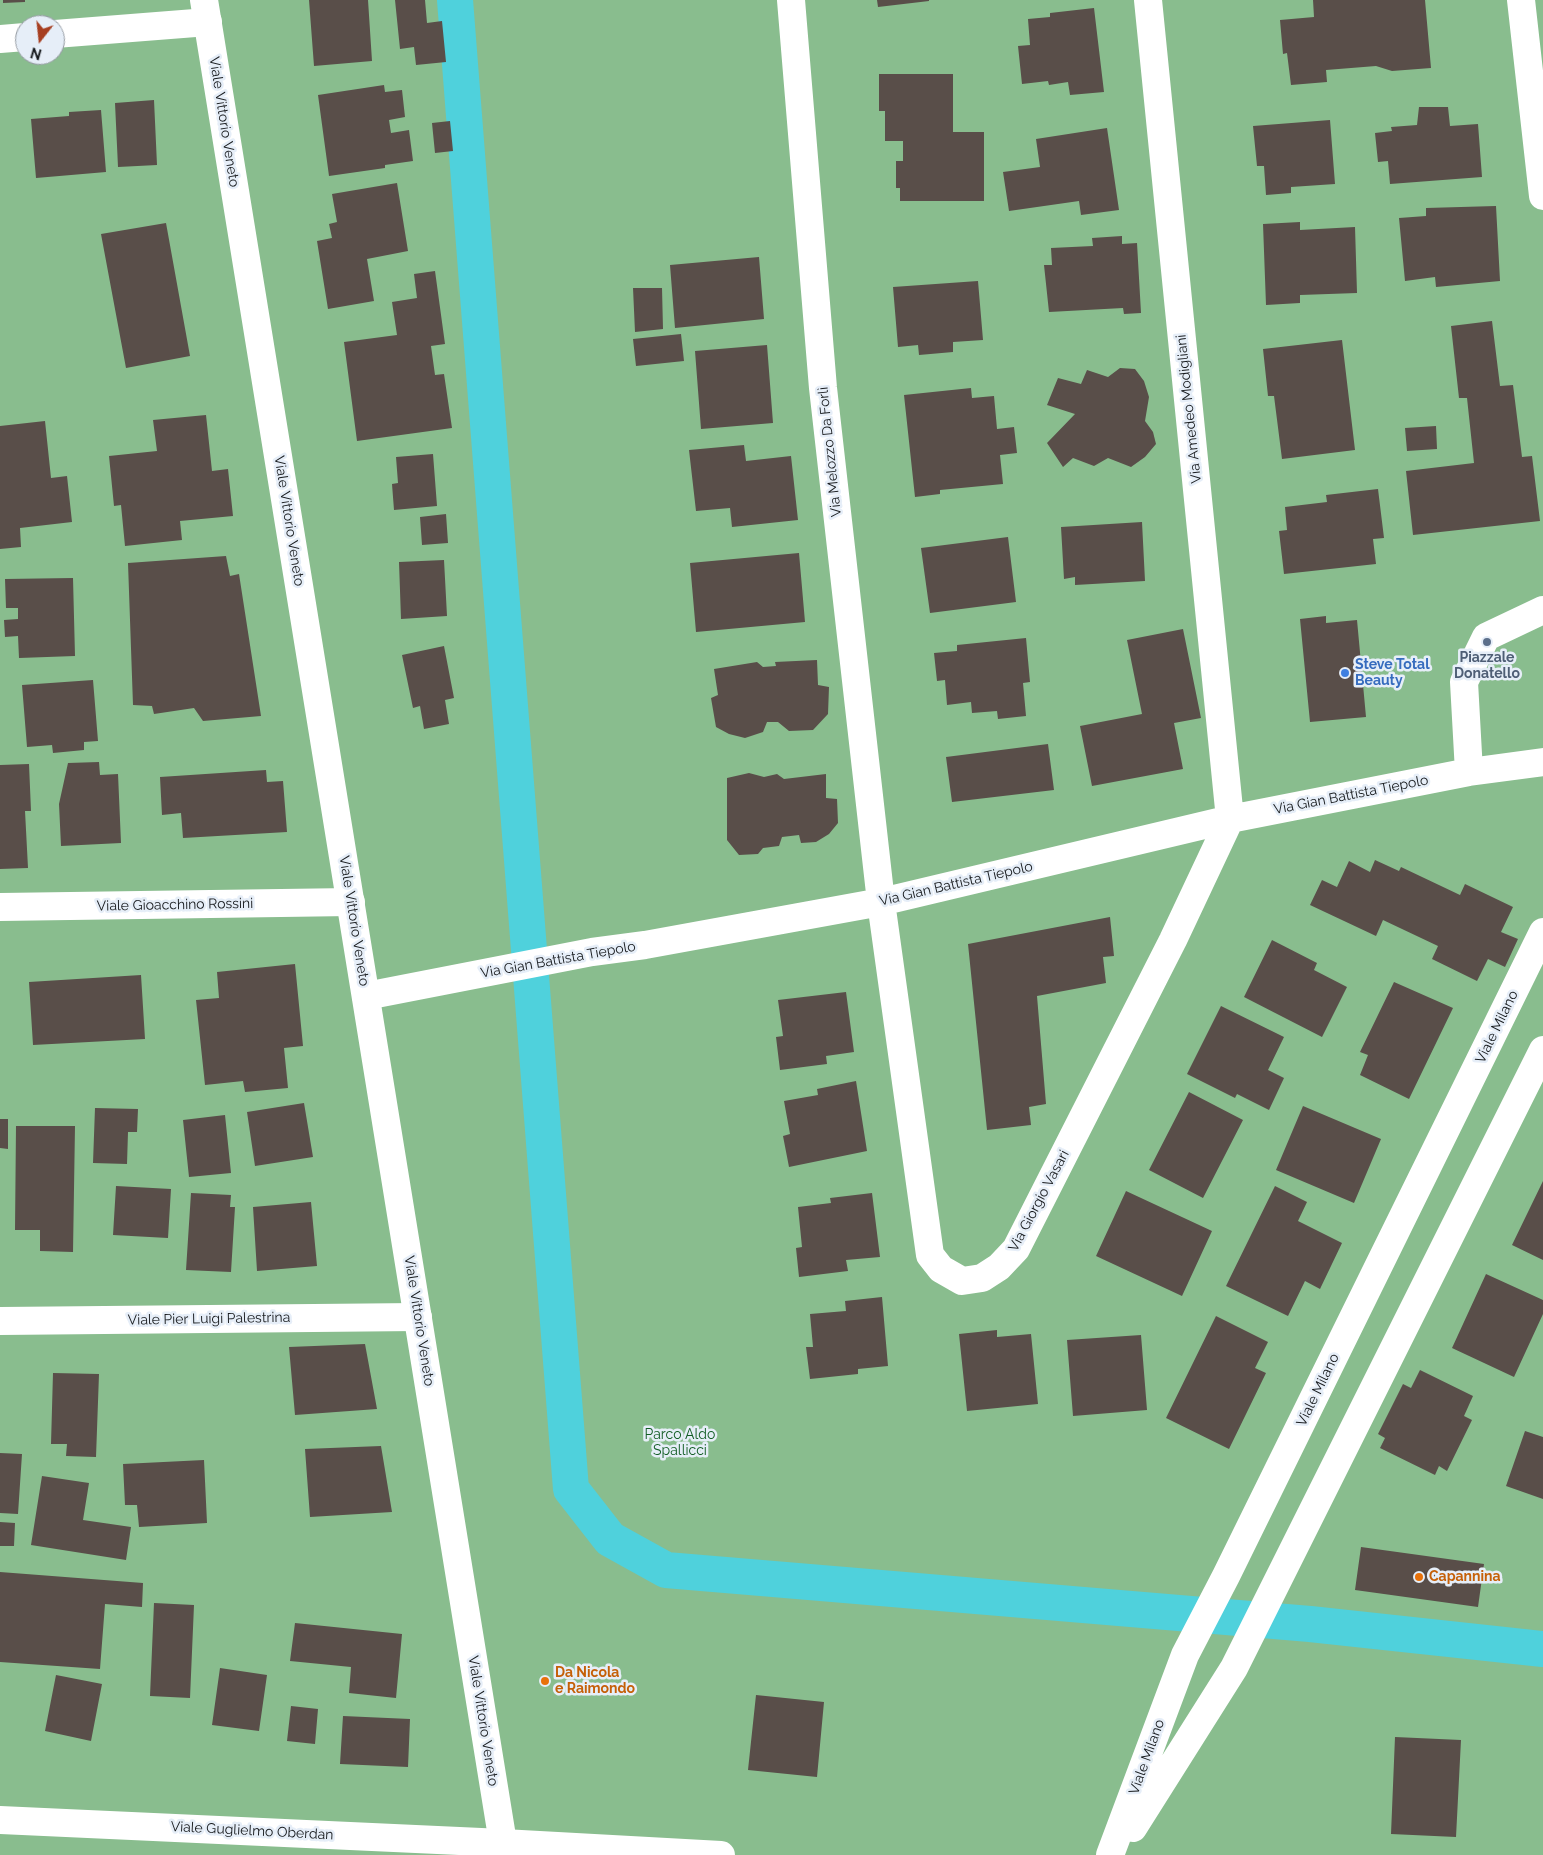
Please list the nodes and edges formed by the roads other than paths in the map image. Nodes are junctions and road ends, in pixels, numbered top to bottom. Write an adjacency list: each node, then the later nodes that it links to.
1 (791, 0): 14 (street, Via Melozzo Da Forlì)
2 (1148, 0): 12 (street, Via Amedeo Modigliani)
3 (1521, 0): 8 (street)
4 (206, 11): 5 (street); 13 (street, Viale Vittorio Veneto)
5 (65, 32)
6 (15, 38): 7 (street)
7 (0, 39)
8 (1543, 196)
9 (1543, 610): 11 (street)
10 (1543, 762): 11 (street, Via Gian Battista Tiepolo)
11 (1469, 772): 12 (street, Via Gian Battista Tiepolo)
12 (1230, 819): 14 (street, Via Gian Battista Tiepolo); 14 (street, Via Giorgio Vasari)
13 (351, 902): 15 (street, Viale Gioacchino Rossini); 17 (street, Viale Vittorio Veneto)
14 (881, 902): 17 (street, Via Gian Battista Tiepolo)
15 (0, 908)
16 (1543, 932): 24 (street, Viale Milano)
17 (366, 996): 19 (street, Viale Vittorio Veneto)
18 (1543, 1050): 25 (street, Viale Milano)
19 (418, 1317): 20 (street, Viale Pier Luigi Palestrina); 22 (street, Viale Vittorio Veneto)
20 (0, 1321)
21 (0, 1820): 22 (street, Viale Guglielmo Oberdan)
22 (504, 1849): 23 (street, Viale Guglielmo Oberdan)
23 (721, 1855)
24 (1110, 1855)
25 (1116, 1855)

